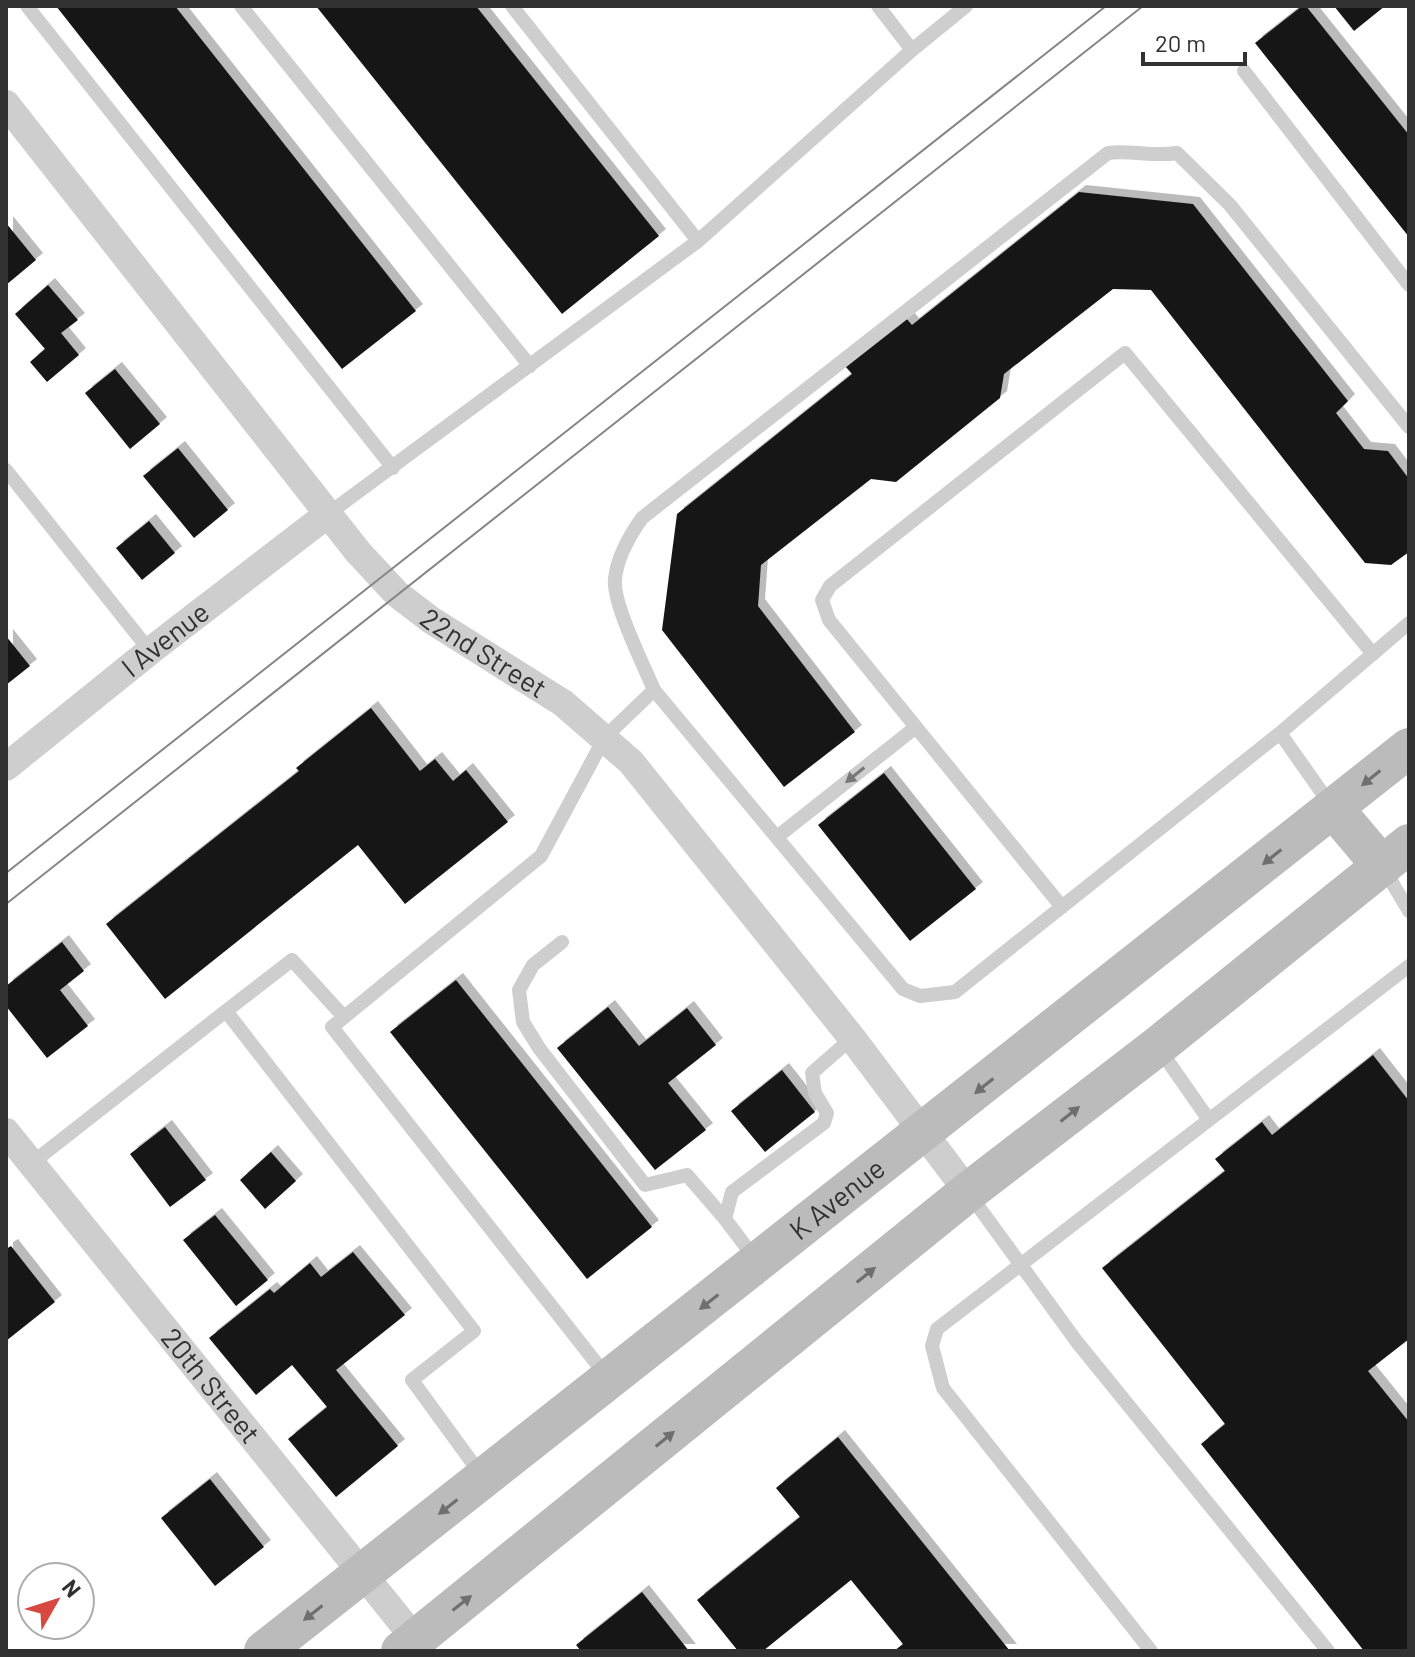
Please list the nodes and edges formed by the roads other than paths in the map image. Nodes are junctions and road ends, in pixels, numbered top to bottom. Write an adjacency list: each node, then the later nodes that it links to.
1 (27, 6): 13 (lane)
2 (241, 6): 11 (lane)
3 (512, 6): 9 (lane)
4 (878, 6): 6 (lane)
5 (966, 6): 6 (lane)
6 (912, 50): 9 (lane)
7 (1244, 71): 10 (lane)
8 (6, 104): 15 (street, 22nd Street)
9 (698, 241): 11 (lane)
10 (1409, 285)
11 (530, 366): 13 (lane)
12 (1409, 427): 19 (lane)
13 (393, 468): 15 (lane)
14 (6, 470): 17 (lane)
15 (328, 514): 17 (street, I Avenue); 22 (street, 22nd Street)
16 (1409, 623): 18 (lane)
17 (150, 651): 24 (street, I Avenue)
18 (1373, 654): 20 (lane); 21 (lane)
19 (654, 690): 22 (lane); 26 (lane)
20 (916, 727): 26 (lane, one-way to 26); 28 (lane)
21 (1280, 733): 25 (lane); 28 (lane)
22 (605, 737): 33 (lane); 34 (street, 22nd Street)
23 (1409, 748): 25 (main road, K Avenue, one-way to 25)
24 (6, 767)
25 (1333, 808): 27 (main road); 38 (main road, K Avenue, one-way to 38)
26 (777, 837): 28 (lane)
27 (1395, 855): 29 (lane); 35 (main road)
28 (1062, 907)
29 (1409, 911)
30 (562, 942): 41 (lane)
31 (1408, 970): 36 (lane)
32 (226, 1011): 33 (lane); 39 (lane); 45 (lane)
33 (344, 1017): 44 (lane)
34 (852, 1038): 38 (street, 22nd Street); 41 (lane)
35 (1158, 1046): 36 (lane); 40 (main road, one-way to 35)
36 (1209, 1120): 42 (lane)
37 (6, 1132): 39 (street, 20th Street)
38 (925, 1133): 40 (street, 22nd Street); 43 (main road, K Avenue)
39 (32, 1163): 46 (street, 20th Street)
40 (968, 1192): 42 (lane); 47 (main road, one-way to 40)
41 (725, 1219): 43 (lane)
42 (1021, 1262): 49 (lane); 50 (lane)
43 (759, 1264): 44 (main road, K Avenue, one-way to 44)
44 (610, 1380): 45 (main road, K Avenue)
45 (484, 1479): 46 (main road, K Avenue, one-way to 46)
46 (362, 1574): 47 (street, 20th Street); 48 (main road, K Avenue, one-way to 48)
47 (415, 1647)
48 (264, 1651)
49 (1151, 1651)
50 (1328, 1651)

